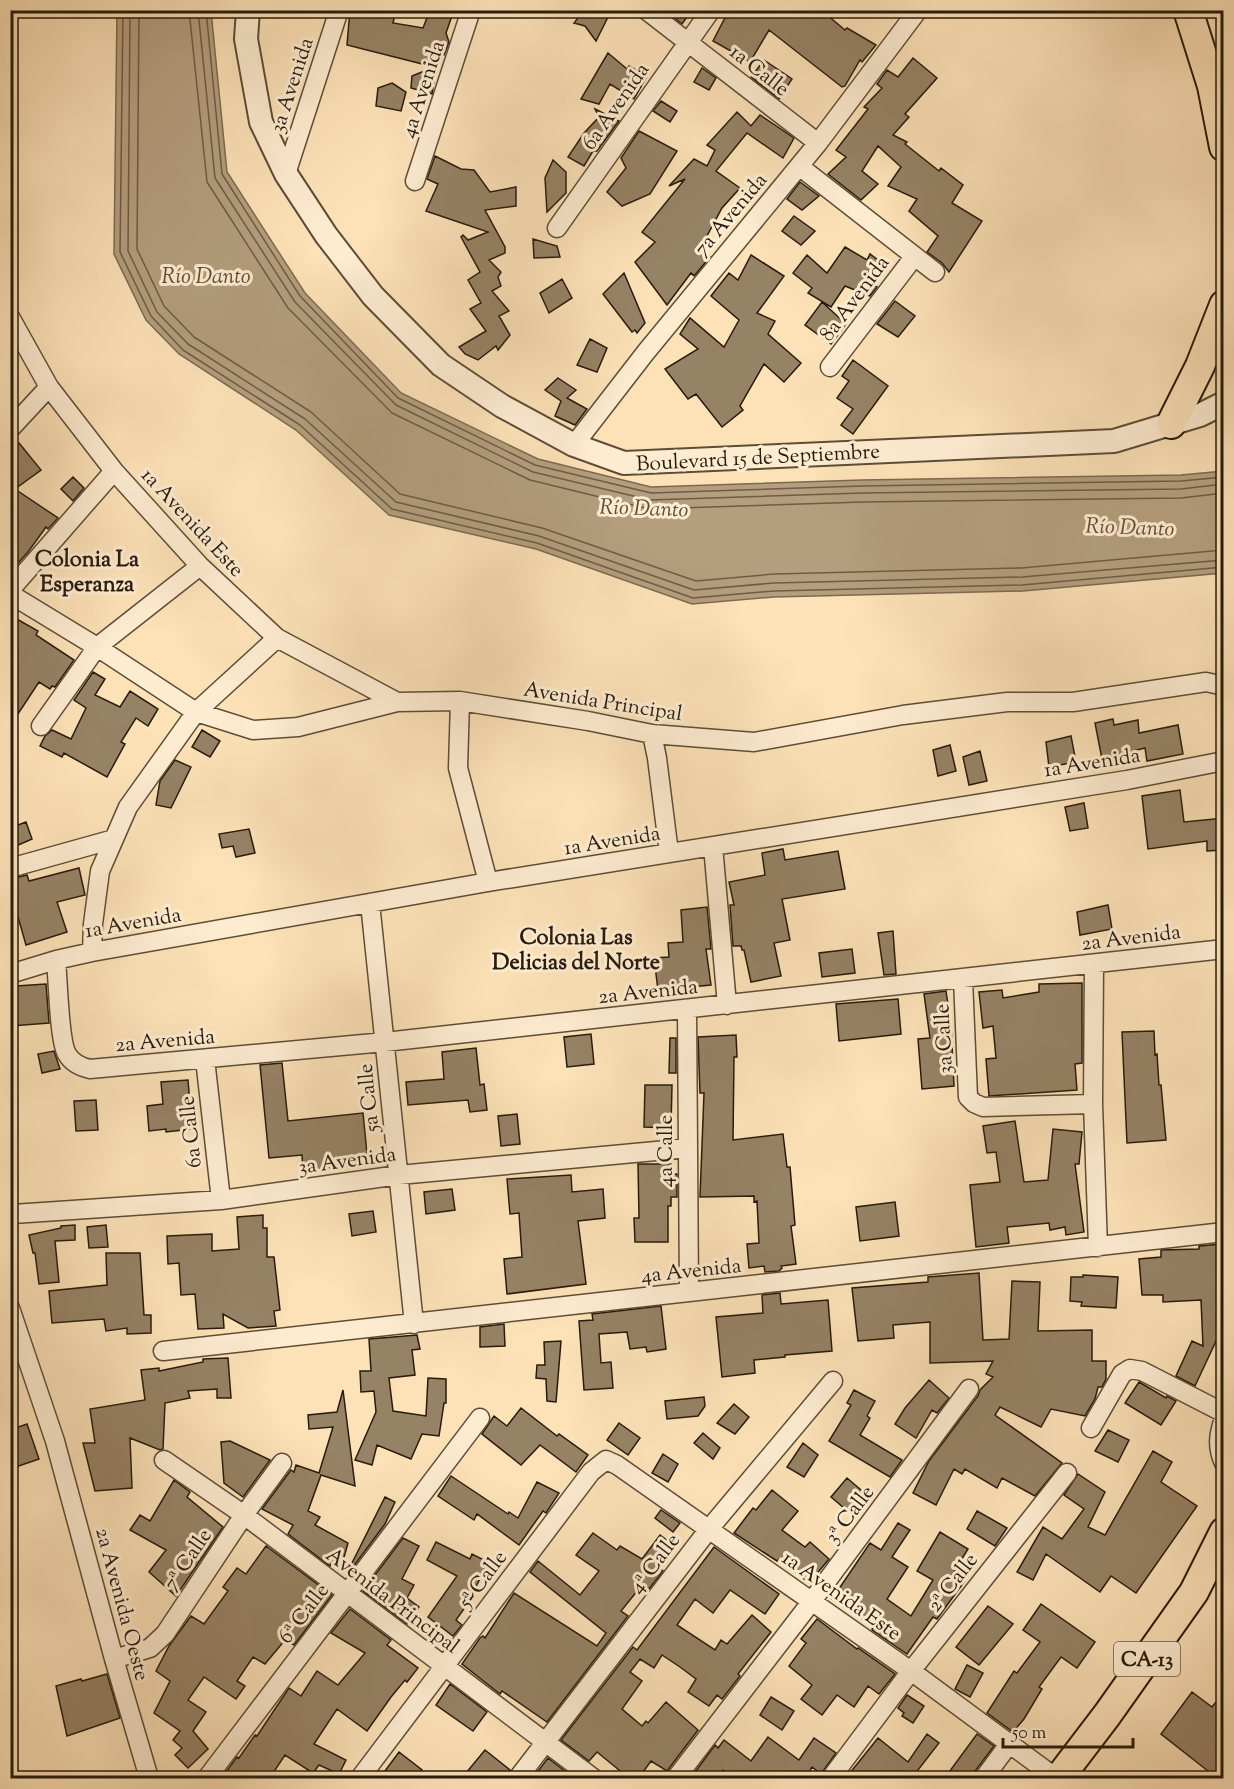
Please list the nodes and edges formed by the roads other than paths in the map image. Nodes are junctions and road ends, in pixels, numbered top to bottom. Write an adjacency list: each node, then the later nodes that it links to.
1 (248, 10): 12 (street, Boulevard 15 de Septiembre)
2 (339, 10): 12 (street, 3a Avenida)
3 (471, 10): 13 (street, 4a Avenida)
4 (646, 10): 8 (street, 1a Calle)
5 (711, 10): 8 (street, 6a Avenida)
6 (918, 10): 9 (street, 7a Avenida)
7 (1188, 10): 10 (main road)
8 (688, 42): 9 (street, 1a Calle); 14 (street, 6a Avenida)
9 (818, 143): 11 (street, 7a Avenida)
10 (1224, 147)
11 (799, 166): 15 (street); 24 (street, 7a Avenida)
12 (286, 174): 24 (street, Boulevard 15 de Septiembre)
13 (415, 181)
14 (557, 228)
15 (914, 257): 16 (street); 19 (street, 8a Avenida)
16 (935, 272)
17 (1224, 305): 22 (main road)
18 (10, 317): 20 (street, 1a Avenida Este)
19 (830, 367)
20 (49, 387): 23 (street); 25 (street, 1a Avenida Este)
21 (1224, 403): 22 (street, Boulevard 15 de Septiembre)
22 (1171, 424): 24 (street, Boulevard 15 de Septiembre)
23 (10, 429)
24 (574, 445)
25 (114, 471): 26 (street, 1a Avenida Este); 27 (street)
26 (200, 566): 28 (street, 1a Avenida Este); 29 (street)
27 (10, 592): 29 (street, Avenida Principal)
28 (277, 638): 32 (street, 1a Avenida Este); 33 (street)
29 (97, 647): 33 (street, Avenida Principal); 34 (street)
30 (1224, 686): 35 (street, Avenida Principal)
31 (460, 700): 32 (street, Avenida Principal); 35 (street, Avenida Principal); 41 (street)
32 (397, 702): 33 (street, Avenida Principal)
33 (196, 712): 37 (street)
34 (41, 726)
35 (652, 734): 39 (street)
36 (1224, 761): 38 (street, 1a Avenida)
37 (114, 839): 40 (street); 44 (street)
38 (713, 846): 39 (street, 1a Avenida); 49 (street)
39 (669, 853): 41 (street, 1a Avenida)
40 (10, 868)
41 (488, 882): 42 (street, 1a Avenida)
42 (370, 903): 44 (street, 1a Avenida); 51 (street, 5a Calle)
43 (1224, 949): 46 (street, 2a Avenida)
44 (92, 952): 45 (street, 1a Avenida)
45 (56, 960): 47 (street, 1a Avenida); 52 (street, 2a Avenida)
46 (1094, 964): 48 (street, 2a Avenida); 53 (street)
47 (10, 974)
48 (963, 979): 49 (street, 2a Avenida); 53 (street, 3a Calle)
49 (727, 1005): 50 (street, 2a Avenida)
50 (687, 1010): 51 (street, 2a Avenida); 54 (street, 4a Calle)
51 (385, 1042): 52 (street, 2a Avenida); 55 (street, 5a Calle)
52 (205, 1059): 56 (street, 6a Calle)
53 (1093, 1104): 59 (street)
54 (688, 1148): 55 (street, 3a Avenida); 60 (street, 4a Calle)
55 (399, 1175): 56 (street, 3a Avenida); 62 (street, 5a Calle)
56 (221, 1200): 57 (street, 3a Avenida)
57 (13, 1214)
58 (1224, 1232): 59 (street, 4a Avenida)
59 (1098, 1247): 60 (street, 4a Avenida)
60 (689, 1292): 62 (street, 4a Avenida)
61 (10, 1308): 80 (street, 2a Avenida Oeste)
62 (414, 1324): 63 (street, 4a Avenida)
63 (163, 1351)
64 (833, 1381): 76 (street, 4ª Calle)
65 (969, 1389): 79 (street, 3ª Calle)
66 (1224, 1413): 69 (street)
67 (480, 1418): 78 (street, 6ª Calle)
68 (1224, 1419): 72 (street)
69 (1091, 1428)
70 (164, 1460): 75 (street, Avenida Principal)
71 (282, 1463): 75 (street, 7ª Calle)
72 (1224, 1463)
73 (598, 1465): 76 (street, 1a Avenida Este); 81 (street, 5ª Calle)
74 (1067, 1473): 82 (street, 2ª Calle)
75 (244, 1515): 78 (street, Avenida Principal); 80 (street, 7ª Calle)
76 (709, 1529): 79 (street, 1a Avenida Este); 83 (street, 4ª Calle)
77 (1224, 1532): 93 (main road, CA-13)
78 (346, 1593): 81 (street, Avenida Principal); 86 (street, 6ª Calle)
79 (812, 1601): 82 (street, 1a Avenida Este); 90 (street, 3ª Calle)
80 (114, 1659): 85 (street, 2a Avenida Oeste)
81 (443, 1667): 83 (street, Avenida Principal); 87 (street, 5ª Calle)
82 (911, 1671): 84 (street, 1a Avenida Este); 91 (street, 2ª Calle)
83 (544, 1743): 88 (street, 4ª Calle); 89 (street, Avenida Principal)
84 (1009, 1744): 92 (street); 93 (street, 1a Avenida Este)
85 (149, 1779)
86 (207, 1779)
87 (360, 1779)
88 (518, 1779)
89 (593, 1779)
90 (676, 1779)
91 (831, 1779)
92 (984, 1779)
93 (1058, 1779)

